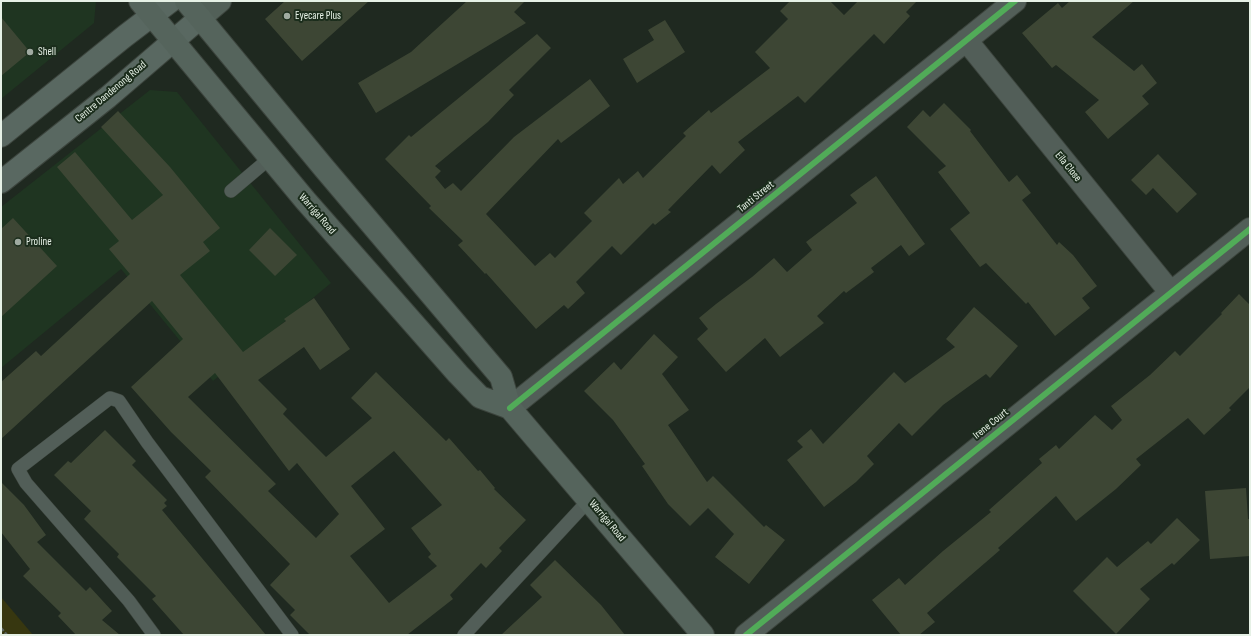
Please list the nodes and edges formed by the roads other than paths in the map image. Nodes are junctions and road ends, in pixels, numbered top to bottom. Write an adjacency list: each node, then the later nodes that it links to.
1 (171, 1): 5 (main road)
2 (186, 1): 6 (highway, Warrigal Road)
3 (220, 1): 6 (main road, Centre Dandenong Road)
4 (1015, 1): 7 (street, Tanti Street)
5 (146, 8): 8 (highway, Warrigal Road); 9 (main road)
6 (200, 18): 8 (main road, Centre Dandenong Road); 15 (highway, Warrigal Road)
7 (966, 40): 14 (street, Eila Close); 15 (street, Tanti Street)
8 (174, 41): 10 (highway, Warrigal Road); 11 (main road, Centre Dandenong Road)
9 (1, 136)
10 (270, 158): 12 (lane); 15 (highway, Warrigal Road)
11 (1, 182)
12 (231, 191)
13 (1250, 229): 14 (street, Irene Court)
14 (1171, 293): 21 (street, Irene Court)
15 (510, 408): 16 (highway, Warrigal Road)
16 (589, 500): 19 (lane); 20 (highway, Warrigal Road)
17 (154, 635): 18 (lane)
18 (292, 635)
19 (464, 635)
20 (703, 635)
21 (746, 635)

